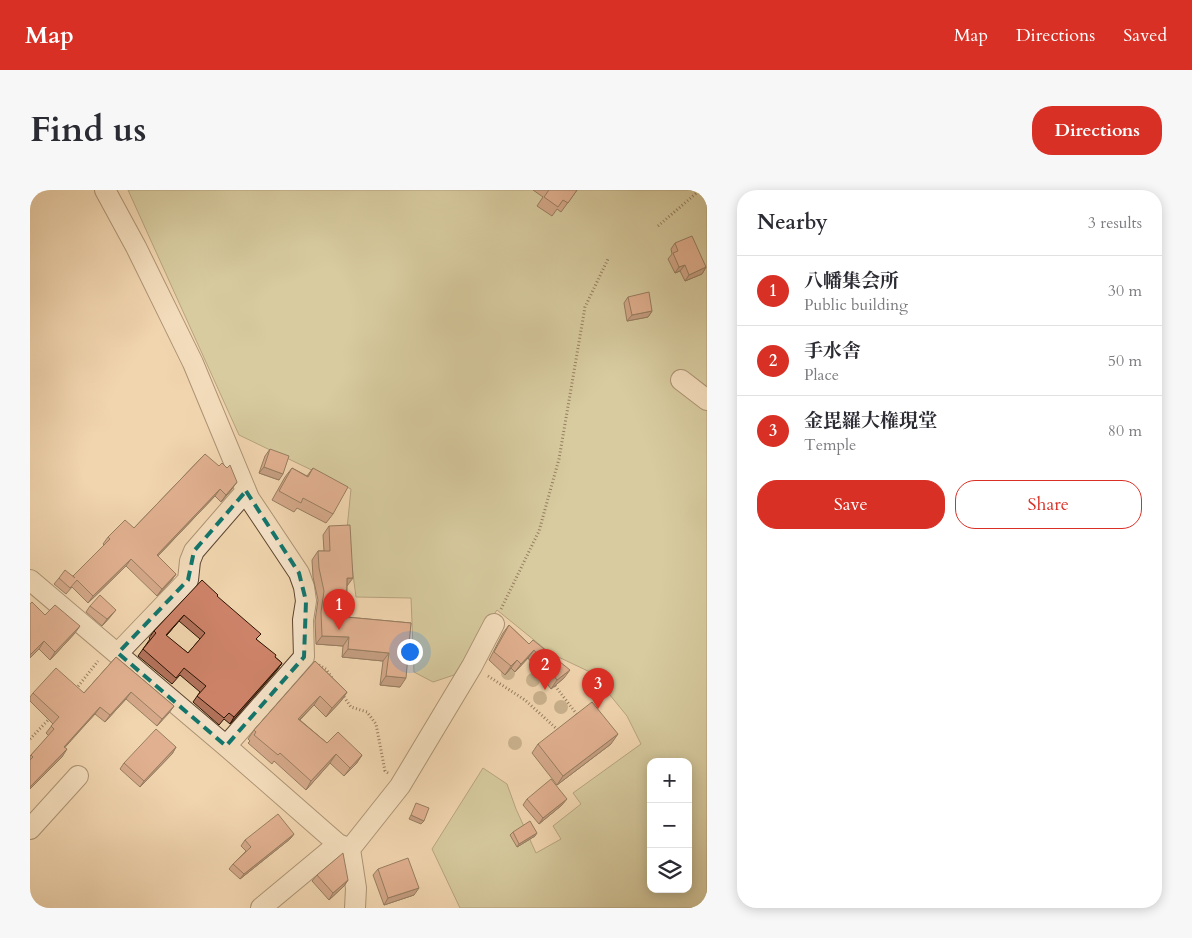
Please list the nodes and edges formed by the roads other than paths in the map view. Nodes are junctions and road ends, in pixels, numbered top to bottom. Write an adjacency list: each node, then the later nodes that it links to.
1 (105, 190): 4 (street)
2 (681, 380): 3 (street)
3 (707, 400)
4 (246, 491): 7 (street); 8 (street)
5 (30, 580): 7 (street)
6 (494, 624): 11 (street)
7 (114, 650): 8 (street)
8 (226, 746): 11 (street)
9 (78, 776): 10 (street)
10 (30, 829)
11 (344, 846): 12 (street); 13 (street)
12 (262, 908)
13 (354, 908)

